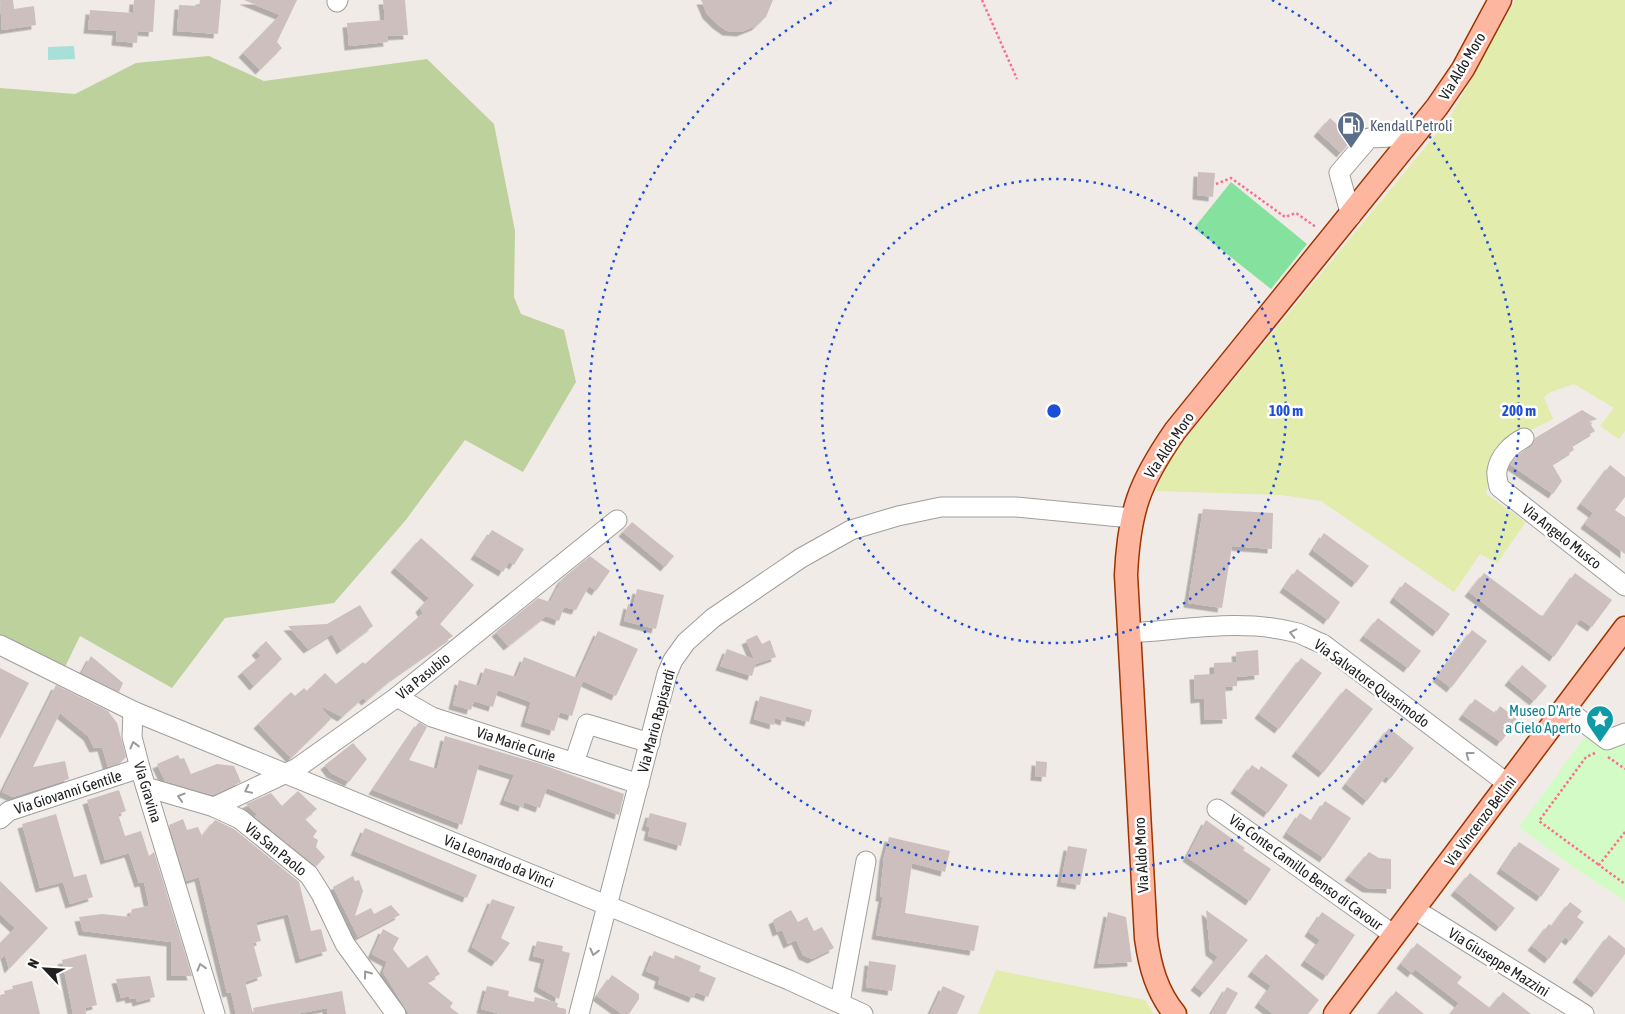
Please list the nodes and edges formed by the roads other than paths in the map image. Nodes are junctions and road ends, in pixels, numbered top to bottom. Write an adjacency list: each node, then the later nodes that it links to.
1 (1500, 0): 2 (main road, Via Aldo Moro)
2 (1414, 136): 3 (main road, Via Aldo Moro); 3 (street)
3 (1351, 216): 5 (main road, Via Aldo Moro)
4 (1524, 438): 7 (street, Via Angelo Musco)
5 (1131, 518): 9 (main road, Via Aldo Moro); 15 (street, Via Mario Rapisardi)
6 (617, 520): 11 (street, Via Pasubio)
7 (1625, 586)
8 (1625, 628): 12 (main road, Via Vincenzo Bellini)
9 (1129, 633): 20 (street, Via Salvatore Quasimodo, one-way to 9); 34 (main road, Via Aldo Moro)
10 (0, 645): 13 (street)
11 (397, 697): 16 (street, Via Marie Curie); 18 (street, Via Pasubio)
12 (1565, 708): 14 (street); 20 (main road, Via Vincenzo Bellini)
13 (133, 711): 17 (street, Via Gravina, one-way to 13); 18 (street, Via Leonardo da Vinci)
14 (1625, 733)
15 (650, 743): 16 (street); 19 (street, Via Mario Rapisardi)
16 (574, 763): 19 (street, Via Marie Curie)
17 (140, 768): 21 (street, Via Gravina); 24 (street, Via Giovanni Gentile)
18 (283, 773): 22 (street, Via Pasubio, one-way to 22); 26 (street, Via Leonardo da Vinci)
19 (639, 784): 26 (street, Via Mario Rapisardi)
20 (1508, 784): 27 (main road, Via Vincenzo Bellini)
21 (146, 786): 22 (street, Via San Paolo, one-way to 21); 30 (street, Via Gravina, one-way to 21)
22 (214, 807): 31 (street, Via San Paolo, one-way to 22)
23 (1217, 809): 28 (street, Via Conte Camillo Benso di Cavour)
24 (0, 819)
25 (866, 861): 29 (street)
26 (606, 905): 29 (street, Via Leonardo da Vinci); 32 (street, Via Mario Rapisardi, one-way to 32)
27 (1414, 909): 28 (main road, Via Vincenzo Bellini); 36 (street, Via Giuseppe Mazzini)
28 (1394, 936): 35 (main road, Via Vincenzo Bellini)
29 (840, 1002): 33 (street, Via Leonardo da Vinci)
30 (215, 1014)
31 (396, 1014)
32 (579, 1014)
33 (863, 1014)
34 (1175, 1014)
35 (1335, 1014)
36 (1584, 1014)

